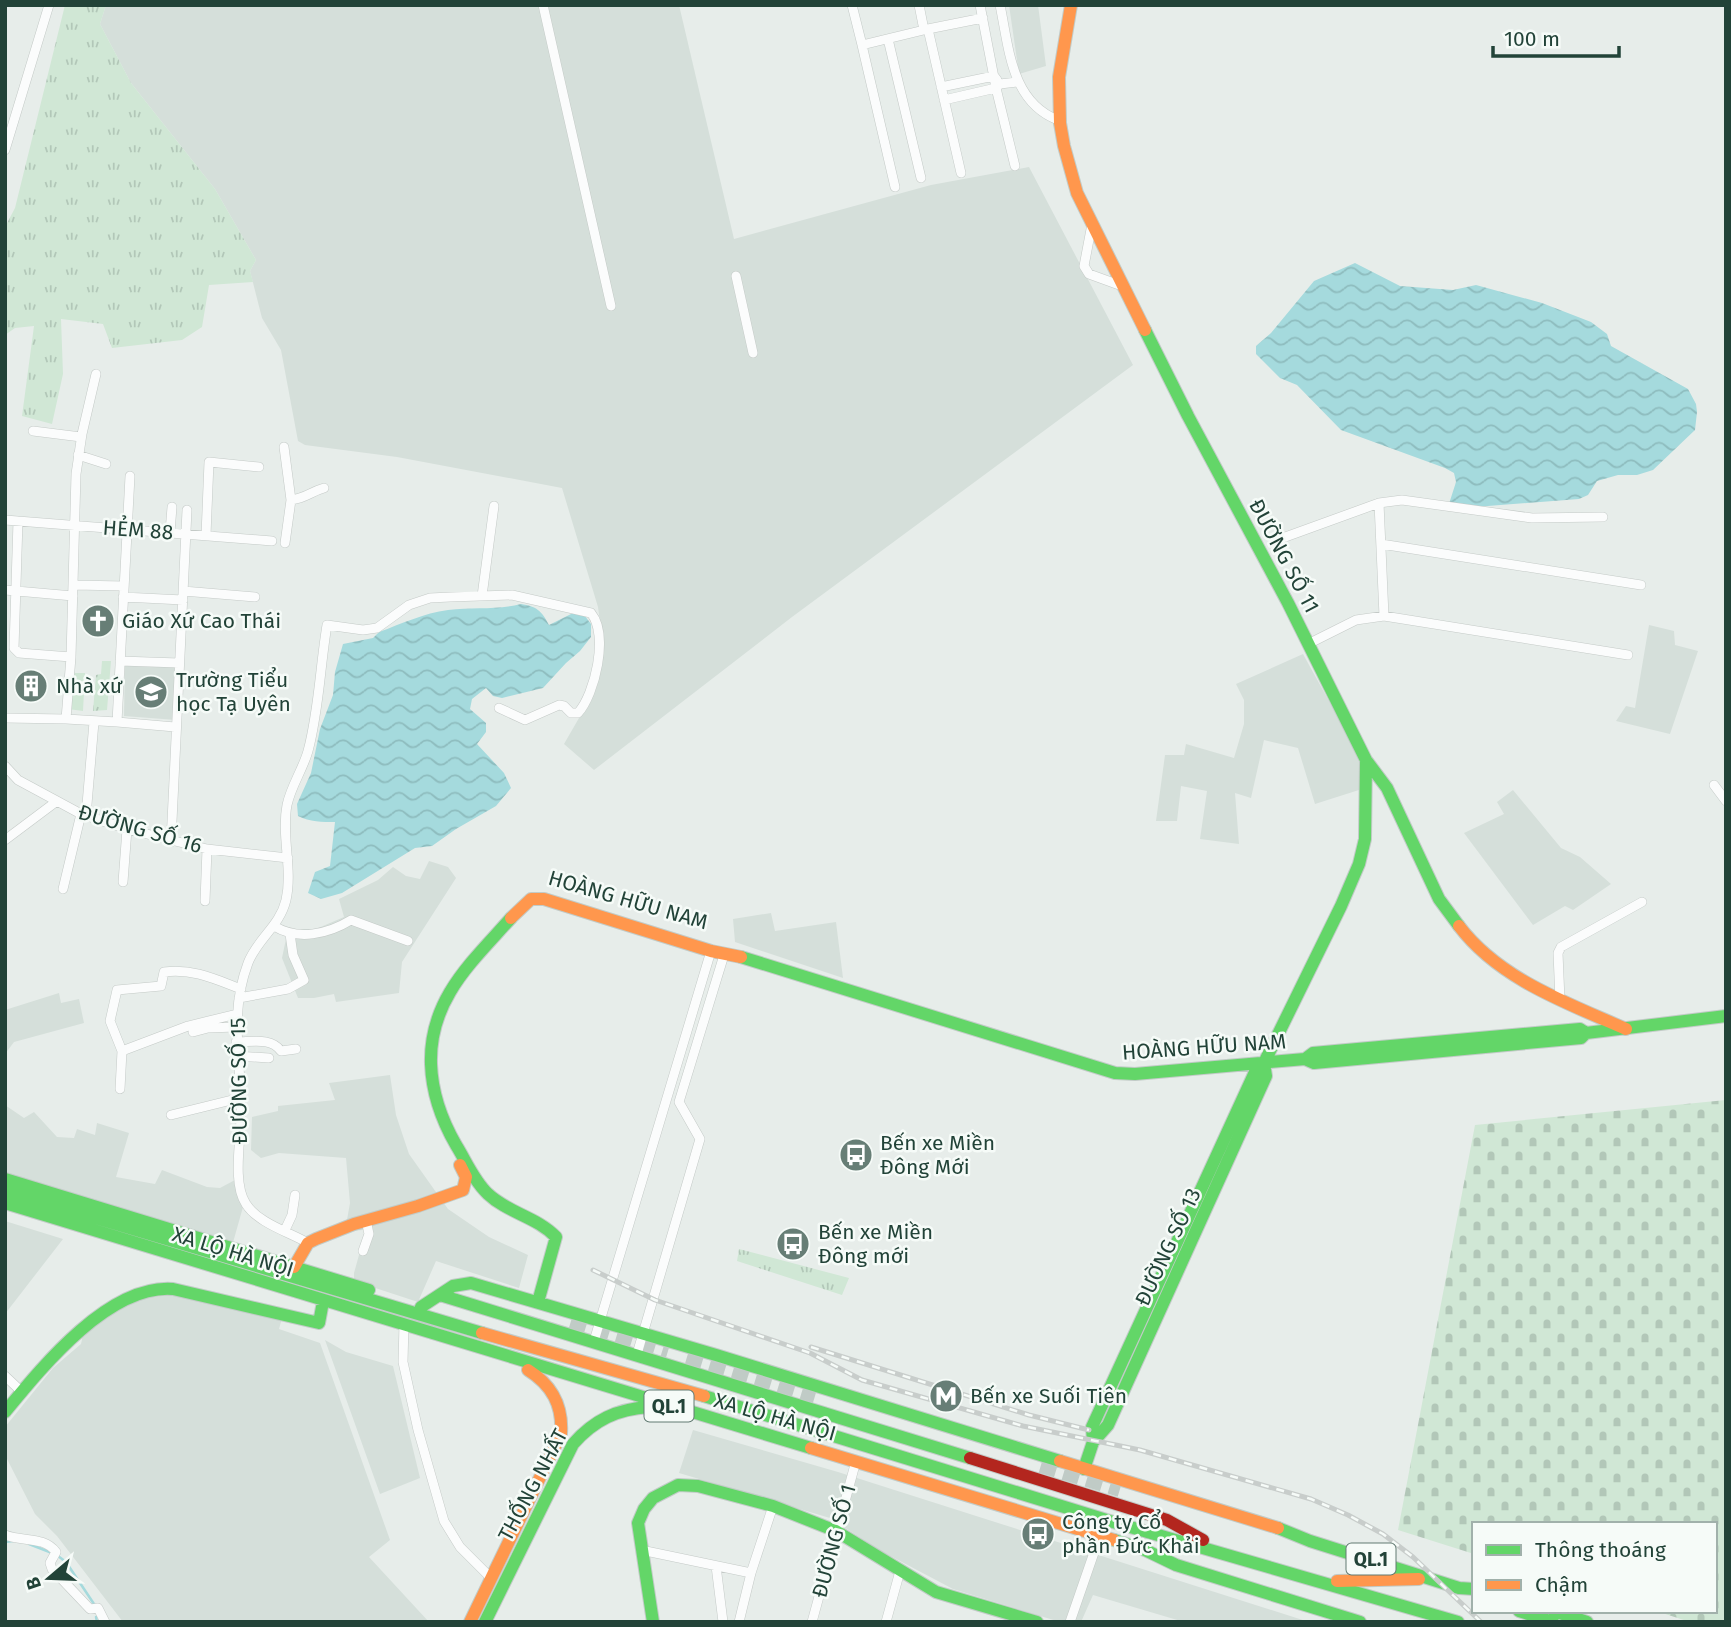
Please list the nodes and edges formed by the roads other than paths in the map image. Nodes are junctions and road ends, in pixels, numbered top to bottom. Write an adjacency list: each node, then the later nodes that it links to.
1 (49, 5): 17 (street)
2 (544, 5): 25 (street)
3 (852, 5): 11 (street)
4 (919, 5): 9 (street)
5 (980, 5): 8 (street)
6 (1000, 5): 12 (street)
7 (1071, 5): 16 (main road, ĐƯỜNG SỐ 11)
8 (983, 18): 9 (street); 13 (street)
9 (926, 30): 10 (street); 14 (street)
10 (888, 39): 11 (street); 20 (street)
11 (862, 45): 21 (street)
12 (1017, 82): 13 (street); 16 (street)
13 (997, 83): 14 (street); 15 (street); 18 (street)
14 (941, 86): 15 (street)
15 (944, 100): 19 (street)
16 (1058, 120): 22 (main road, ĐƯỜNG SỐ 11)
17 (5, 150)
18 (1015, 166)
19 (961, 173)
20 (921, 178)
21 (895, 187)
22 (1092, 224): 24 (main road, ĐƯỜNG SỐ 11); 24 (street)
23 (736, 276): 26 (street)
24 (1122, 286): 63 (main road, ĐƯỜNG SỐ 11)
25 (611, 306)
26 (753, 353)
27 (96, 374): 29 (street)
28 (33, 432): 29 (street)
29 (81, 437): 31 (street)
30 (284, 447): 36 (street)
31 (78, 455): 32 (street); 44 (street)
32 (106, 464)
33 (259, 467): 48 (street)
34 (130, 476): 45 (street)
35 (324, 488): 36 (street)
36 (291, 500): 51 (street)
37 (1379, 503): 41 (street); 49 (street); 52 (street)
38 (494, 506): 59 (street)
39 (172, 507): 46 (street)
40 (187, 510): 47 (street)
41 (1603, 517)
42 (5, 520): 43 (street, HẺM 88)
43 (18, 521): 44 (street, HẺM 88); 56 (street)
44 (75, 526): 45 (street, HẺM 88); 53 (street)
45 (126, 530): 46 (street, HẺM 88); 55 (street)
46 (170, 532): 47 (street, HẺM 88)
47 (187, 534): 48 (street, HẺM 88); 57 (street)
48 (206, 535): 50 (street, HẺM 88)
49 (1277, 540)
50 (272, 541)
51 (285, 543)
52 (1381, 544): 54 (street); 62 (street)
53 (74, 585): 55 (street); 58 (street)
54 (1642, 585)
55 (124, 586): 60 (street)
56 (10, 590): 58 (street); 65 (street)
57 (183, 595): 60 (street); 61 (street); 67 (street)
58 (73, 596): 65 (street)
59 (482, 596): 68 (street, ĐƯỜNG SỐ 15); 84 (street, ĐƯỜNG SỐ 15)
60 (123, 597): 66 (street)
61 (255, 597)
62 (1384, 616): 63 (street); 64 (street)
63 (1308, 644): 74 (main road, ĐƯỜNG SỐ 11)
64 (1628, 655)
65 (71, 657): 70 (street)
66 (120, 661): 67 (street); 72 (street)
67 (179, 663): 73 (street)
68 (499, 708)
69 (5, 718): 70 (street)
70 (65, 719): 71 (street)
71 (94, 722): 72 (street); 79 (street)
72 (117, 722): 73 (street)
73 (175, 727): 82 (street)
74 (1366, 761): 96 (main road, ĐƯỜNG SỐ 11); 111 (main road, ĐƯỜNG SỐ 13)
75 (5, 766): 77 (street, ĐƯỜNG SỐ 16)
76 (1714, 785): 78 (street)
77 (57, 801): 79 (street, ĐƯỜNG SỐ 16); 81 (street)
78 (1726, 801)
79 (84, 815): 80 (street, ĐƯỜNG SỐ 16); 86 (street)
80 (127, 830): 82 (street, ĐƯỜNG SỐ 16); 85 (street)
81 (5, 840)
82 (171, 842): 83 (street, ĐƯỜNG SỐ 16)
83 (207, 849): 84 (street, ĐƯỜNG SỐ 16); 87 (street)
84 (288, 858): 89 (street, ĐƯỜNG SỐ 15)
85 (122, 883)
86 (63, 889)
87 (205, 901)
88 (1642, 902): 96 (street)
89 (274, 926): 90 (street); 95 (street, ĐƯỜNG SỐ 15)
90 (290, 934): 91 (street); 95 (street)
91 (408, 941)
92 (711, 951): 93 (main road, HOÀNG HỮU NAM); 128 (main road, HOÀNG HỮU NAM); 133 (street)
93 (724, 954): 94 (main road, HOÀNG HỮU NAM); 136 (street)
94 (745, 958): 111 (main road, HOÀNG HỮU NAM); 120 (main road, HOÀNG HỮU NAM)
95 (240, 993): 98 (street, ĐƯỜNG SỐ 15); 108 (street)
96 (1560, 1000): 97 (main road, ĐƯỜNG SỐ 11)
97 (1588, 1012): 103 (main road, ĐƯỜNG SỐ 11); 105 (main road)
98 (237, 1014): 101 (street, ĐƯỜNG SỐ 15); 108 (street)
99 (1726, 1016): 102 (main road, HOÀNG HỮU NAM)
100 (1726, 1024): 102 (main road, HOÀNG HỮU NAM)
101 (236, 1027): 104 (street); 106 (street, ĐƯỜNG SỐ 15)
102 (1648, 1027): 103 (main road, HOÀNG HỮU NAM)
103 (1626, 1029): 105 (main road, HOÀNG HỮU NAM)
104 (193, 1032)
105 (1586, 1033): 111 (main road, HOÀNG HỮU NAM)
106 (236, 1042): 107 (street); 109 (street, ĐƯỜNG SỐ 15)
107 (296, 1049)
108 (122, 1051): 112 (street)
109 (236, 1056): 110 (street); 113 (street, ĐƯỜNG SỐ 15)
110 (270, 1058)
111 (1264, 1063): 131 (main road, ĐƯỜNG SỐ 13); 134 (main road, ĐƯỜNG SỐ 13)
112 (120, 1089)
113 (240, 1098): 114 (street); 121 (street, ĐƯỜNG SỐ 15)
114 (171, 1115)
115 (5, 1179): 124 (main road, XA LỘ HÀ NỘI / QL.1)
116 (5, 1191): 124 (main road, XA LỘ HÀ NỘI / QL.1)
117 (295, 1195): 121 (street)
118 (5, 1203): 129 (main road, XA LỘ HÀ NỘI / QL.1)
119 (5, 1210): 129 (main road, XA LỘ HÀ NỘI / QL.1)
120 (366, 1220): 122 (main road, HOÀNG HỮU NAM); 123 (street)
121 (285, 1230): 122 (street, ĐƯỜNG SỐ 15)
122 (308, 1243): 125 (main road)
123 (363, 1251)
124 (243, 1258): 125 (main road, XA LỘ HÀ NỘI / QL.1)
125 (292, 1272): 130 (main road, XA LỘ HÀ NỘI / QL.1)
126 (453, 1286): 127 (main road); 128 (main road, XA LỘ HÀ NỘI / QL.1); 132 (main road)
127 (440, 1295): 130 (main road); 137 (main road, XA LỘ HÀ NỘI / QL.1)
128 (538, 1302): 133 (main road, XA LỘ HÀ NỘI / QL.1)
129 (323, 1303): 135 (main road, XA LỘ HÀ NỘI / QL.1); 144 (main road)
130 (419, 1311): 157 (main road, XA LỘ HÀ NỘI / QL.1)
131 (1142, 1318): 134 (main road); 149 (main road, ĐƯỜNG SỐ 13)
132 (570, 1321)
133 (601, 1321): 136 (main road, XA LỘ HÀ NỘI / QL.1); 137 (street)
134 (1155, 1323): 149 (main road, ĐƯỜNG SỐ 13)
135 (404, 1328): 141 (main road, XA LỘ HÀ NỘI / QL.1); 143 (main road, XA LỘ HÀ NỘI / QL.1); 167 (street)
136 (643, 1334): 139 (street); 153 (main road, XA LỘ HÀ NỘI / QL.1)
137 (594, 1341): 139 (main road, XA LỘ HÀ NỘI / QL.1)
138 (668, 1350): 140 (main road)
139 (637, 1354): 155 (main road, XA LỘ HÀ NỘI / QL.1)
140 (687, 1357)
141 (528, 1370): 143 (main road, XA LỘ HÀ NỘI / QL.1); 150 (main road, THỐNG NHẤT)
142 (5, 1376): 144 (street)
143 (594, 1386): 146 (main road, XA LỘ HÀ NỘI / QL.1); 148 (main road, XA LỘ HÀ NỘI / QL.1)
144 (22, 1392): 147 (main road)
145 (815, 1396): 152 (main road)
146 (649, 1407): 148 (main road, XA LỘ HÀ NỘI / QL.1); 150 (main road, THỐNG NHẤT)
147 (5, 1412)
148 (735, 1429): 151 (main road, XA LỘ HÀ NỘI / QL.1)
149 (1093, 1442): 153 (main road, ĐƯỜNG SỐ 13)
150 (561, 1451): 167 (main road, THỐNG NHẤT); 178 (main road, THỐNG NHẤT)
151 (855, 1465): 158 (street, ĐƯỜNG SỐ 1); 161 (main road, XA LỘ HÀ NỘI / QL.1); 175 (main road, XA LỘ HÀ NỘI / QL.1)
152 (1041, 1465)
153 (1083, 1469): 155 (main road, ĐƯỜNG SỐ 13); 160 (main road, XA LỘ HÀ NỘI / QL.1)
154 (1120, 1489): 160 (main road, QL.1)
155 (1076, 1491): 157 (main road, ĐƯỜNG SỐ 13); 163 (main road, XA LỘ HÀ NỘI / QL.1)
156 (773, 1506): 158 (main road); 162 (main road); 166 (street)
157 (1070, 1508): 163 (main road, XA LỘ HÀ NỘI / QL.1)
158 (836, 1531): 165 (main road); 182 (street, ĐƯỜNG SỐ 1)
159 (5, 1535): 176 (street)
160 (1310, 1541): 168 (main road, XA LỘ HÀ NỘI / QL.1)
161 (1097, 1544): 175 (main road, XA LỘ HÀ NỘI / QL.1); 185 (street)
162 (641, 1550): 164 (street); 179 (main road)
163 (1234, 1557): 169 (main road, XA LỘ HÀ NỘI / QL.1)
164 (716, 1566): 166 (street); 180 (street)
165 (900, 1571): 183 (street); 184 (main road)
166 (751, 1573): 181 (street)
167 (491, 1578): 177 (main road, THỐNG NHẤT)
168 (1430, 1578): 169 (main road, QL.1); 170 (main road, XA LỘ HÀ NỘI / QL.1)
169 (1317, 1581): 188 (main road, XA LỘ HÀ NỘI / QL.1)
170 (1460, 1588): 171 (main road, XA LỘ HÀ NỘI / QL.1); 172 (main road, XA LỘ HÀ NỘI / QL.1)
171 (1472, 1588)
172 (1472, 1597)
173 (1525, 1613): 189 (main road)
174 (1560, 1613): 190 (main road)
175 (1330, 1617): 186 (main road, XA LỘ HÀ NỘI / QL.1); 187 (main road, XA LỘ HÀ NỘI / QL.1)
176 (105, 1622)
177 (470, 1622)
178 (485, 1622)
179 (653, 1622)
180 (723, 1622)
181 (739, 1622)
182 (812, 1622)
183 (886, 1622)
184 (1037, 1622)
185 (1070, 1622)
186 (1343, 1622)
187 (1360, 1622)
188 (1458, 1622)
189 (1553, 1622)
190 (1586, 1622)

